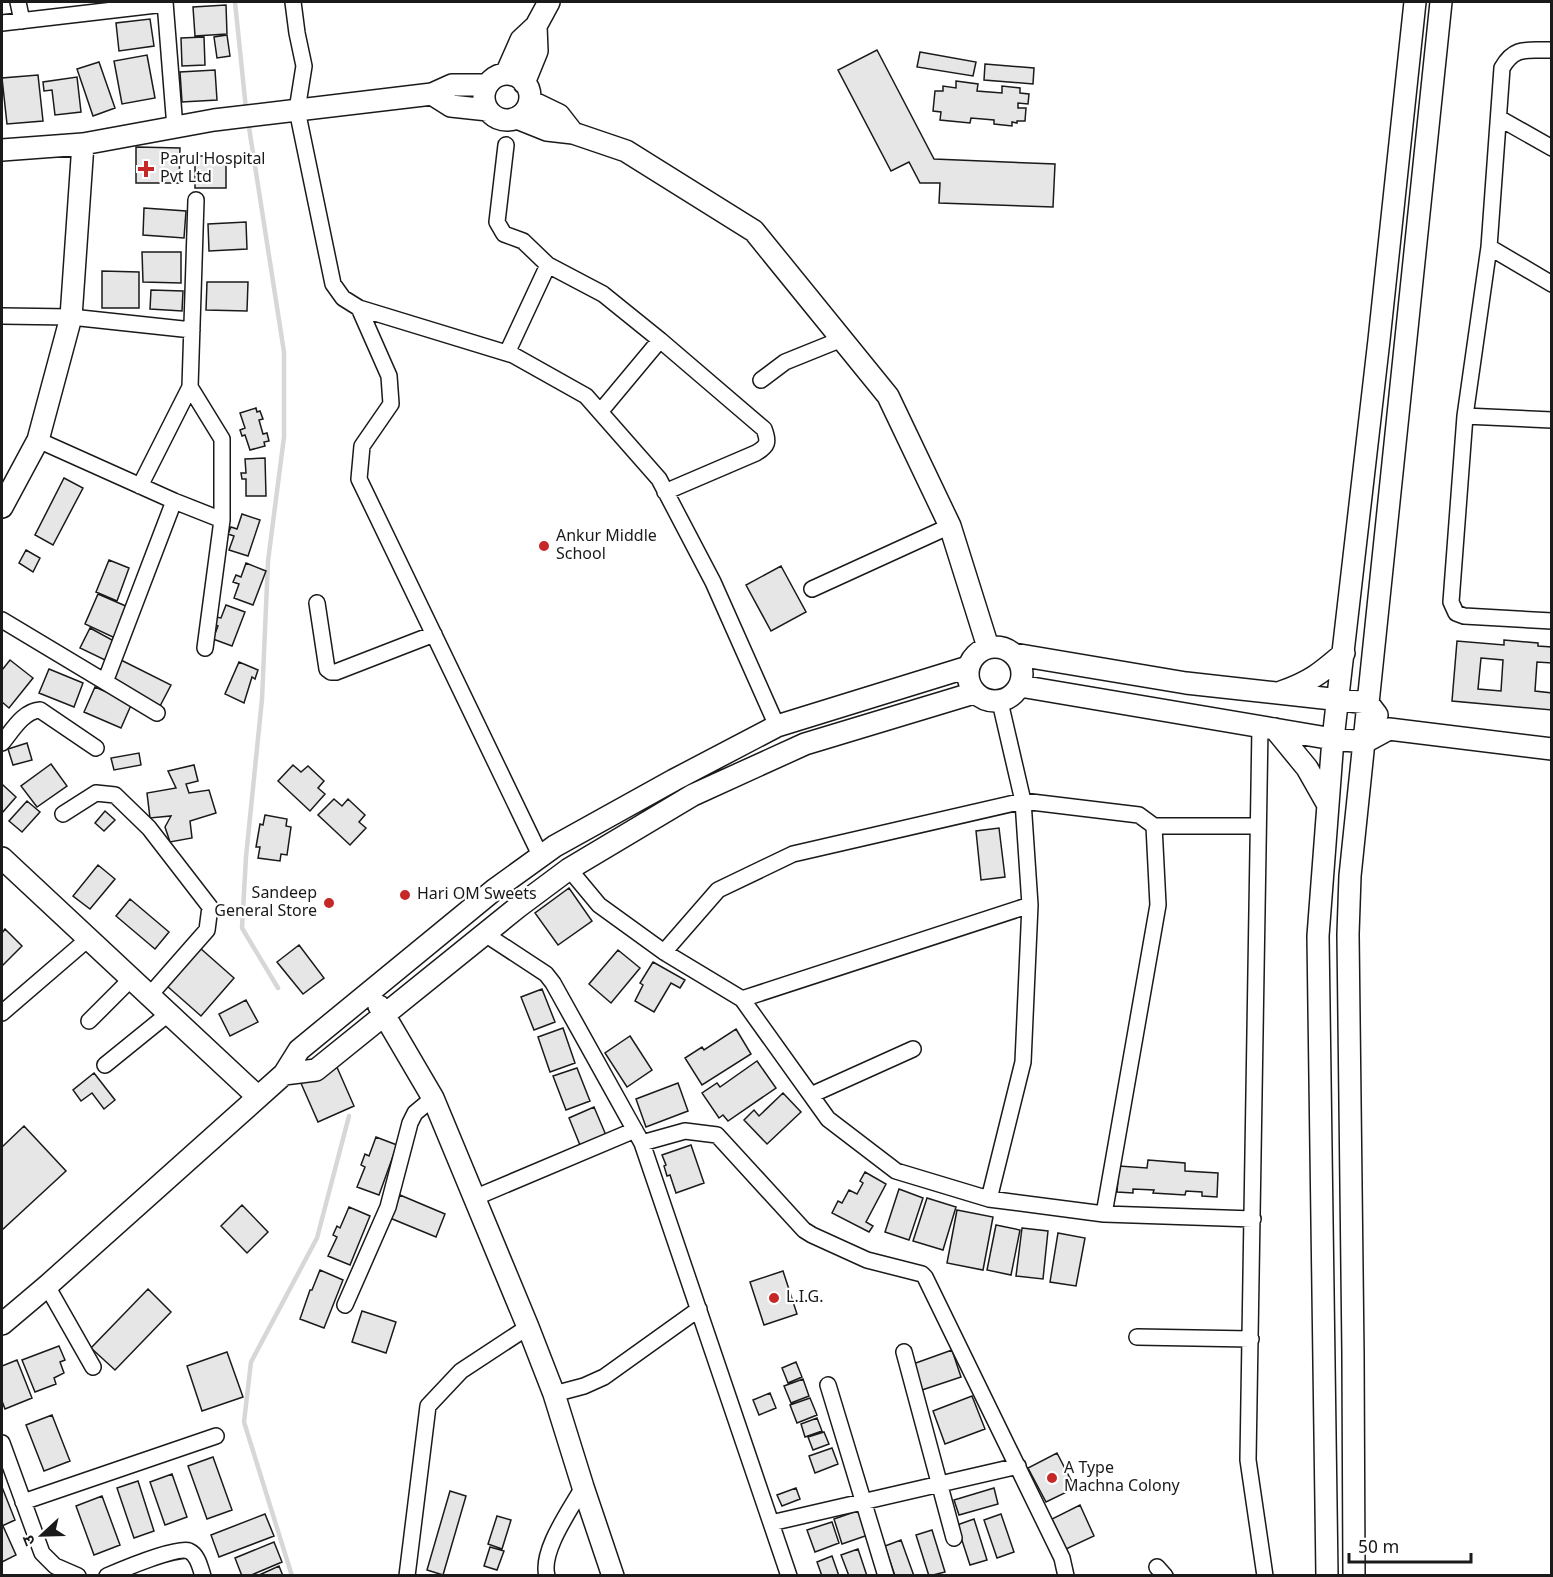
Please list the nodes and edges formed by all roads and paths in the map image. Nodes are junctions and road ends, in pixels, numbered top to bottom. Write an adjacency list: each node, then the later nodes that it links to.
1 (18, 2): 7 (street)
2 (293, 2): 13 (street)
3 (548, 2): 12 (street)
4 (1415, 2): 51 (street)
5 (1441, 2): 60 (street)
6 (165, 3): 7 (street); 16 (street)
7 (22, 21): 8 (street)
8 (2, 23)
9 (1551, 50): 15 (street)
10 (487, 85): 11 (street); 12 (street); 14 (street)
11 (432, 94): 13 (street); 14 (street)
12 (519, 94): 14 (street); 29 (street)
13 (297, 110): 16 (street); 25 (street)
14 (488, 110)
15 (1499, 118): 19 (street); 22 (street)
16 (175, 128): 17 (street)
17 (83, 144): 20 (street); 27 (street)
18 (506, 145): 23 (street)
19 (1551, 148)
20 (2, 150)
21 (196, 200): 28 (street)
22 (1489, 247): 24 (street); 35 (street)
23 (548, 265): 30 (street); 31 (street)
24 (1551, 284)
25 (359, 308): 31 (street); 48 (street)
26 (2, 316): 27 (street)
27 (71, 317): 28 (street); 37 (street)
28 (192, 330): 33 (street)
29 (842, 339): 32 (street); 43 (street)
30 (660, 340): 34 (street); 39 (street)
31 (507, 353): 34 (street)
32 (761, 380)
33 (190, 387): 38 (street); 42 (street)
34 (600, 412): 39 (street)
35 (1465, 416): 36 (street); 47 (street)
36 (1551, 420)
37 (38, 440): 38 (street); 41 (street)
38 (140, 486): 40 (street)
39 (665, 492): 62 (street)
40 (174, 501): 42 (street); 54 (street)
41 (2, 507)
42 (222, 520): 50 (street)
43 (950, 526): 44 (street); 49 (street)
44 (813, 589)
45 (316, 603): 48 (street)
46 (2, 620): 54 (street)
47 (1551, 621)
48 (434, 634): 75 (street)
49 (988, 647): 52 (street); 53 (street)
50 (205, 648)
51 (1344, 653): 57 (street); 58 (street)
52 (1013, 654): 55 (street); 57 (street)
53 (968, 667): 56 (street); 62 (street)
54 (105, 682): 61 (street)
55 (1020, 686): 59 (street); 63 (street)
56 (974, 693): 59 (street); 77 (street)
57 (1274, 694): 58 (street)
58 (1339, 700): 60 (street); 65 (street)
59 (1000, 702): 70 (street)
60 (1368, 703): 64 (street); 67 (street)
61 (157, 713)
62 (777, 726): 75 (street)
63 (1267, 728): 65 (street); 71 (street); 74 (street)
64 (1389, 729): 67 (street); 69 (street)
65 (1333, 739): 67 (street); 71 (street)
66 (2, 742): 68 (street)
67 (1365, 742): 79 (street)
68 (96, 748)
69 (1551, 749)
70 (1023, 801): 73 (street); 80 (street); 83 (street)
71 (1328, 805): 78 (street)
72 (63, 814): 86 (street)
73 (1154, 826): 74 (street); 103 (street)
74 (1258, 826): 104 (street)
75 (541, 857): 85 (street)
76 (2, 858): 82 (street)
77 (568, 868): 81 (street); 83 (street)
78 (1323, 872): 79 (street); 93 (street)
79 (1350, 876): 94 (street)
80 (1030, 905): 87 (street); 102 (street)
81 (485, 934): 90 (street); 100 (street)
82 (88, 939): 84 (street); 88 (street)
83 (664, 952): 87 (street)
84 (131, 979): 86 (street); 91 (street)
85 (371, 992): 90 (street); 96 (street)
86 (149, 996): 89 (street)
87 (742, 999): 97 (street)
88 (2, 1013)
89 (168, 1014): 95 (street); 98 (street)
90 (385, 1016): 96 (street); 99 (street)
91 (89, 1021)
92 (913, 1050): 97 (street)
93 (1320, 1061): 94 (street); 136 (street)
94 (1349, 1061): 137 (street)
95 (105, 1065)
96 (284, 1074): 98 (street)
97 (811, 1095): 102 (street)
98 (257, 1096): 105 (street)
99 (433, 1098): 101 (street); 106 (street)
100 (638, 1136): 101 (street); 107 (street); 118 (street)
101 (474, 1198): 109 (street)
102 (989, 1199): 103 (street)
103 (1104, 1214): 104 (street)
104 (1253, 1219): 111 (street)
105 (47, 1286): 108 (street); 113 (street)
106 (345, 1305)
107 (699, 1309): 115 (street); 123 (street)
108 (2, 1324)
109 (528, 1327): 115 (street); 129 (street)
110 (1137, 1337): 111 (street)
111 (1251, 1339): 135 (street)
112 (904, 1352): 119 (street)
113 (93, 1367)
114 (828, 1385): 122 (street)
115 (554, 1395): 120 (street)
116 (216, 1436): 121 (street)
117 (2, 1443): 121 (street)
118 (1018, 1466): 119 (street); 134 (street)
119 (940, 1483): 122 (street); 124 (street)
120 (583, 1487): 130 (street); 131 (street)
121 (23, 1502): 125 (street)
122 (864, 1502): 123 (street); 133 (street)
123 (771, 1523): 132 (street)
124 (954, 1538)
125 (51, 1571): 126 (street)
126 (78, 1575)
127 (107, 1575): 128 (street)
128 (203, 1575)
129 (407, 1575)
130 (547, 1575)
131 (613, 1575)
132 (789, 1575)
133 (886, 1575)
134 (1066, 1575)
135 (1265, 1575)
136 (1327, 1575)
137 (1354, 1575)

